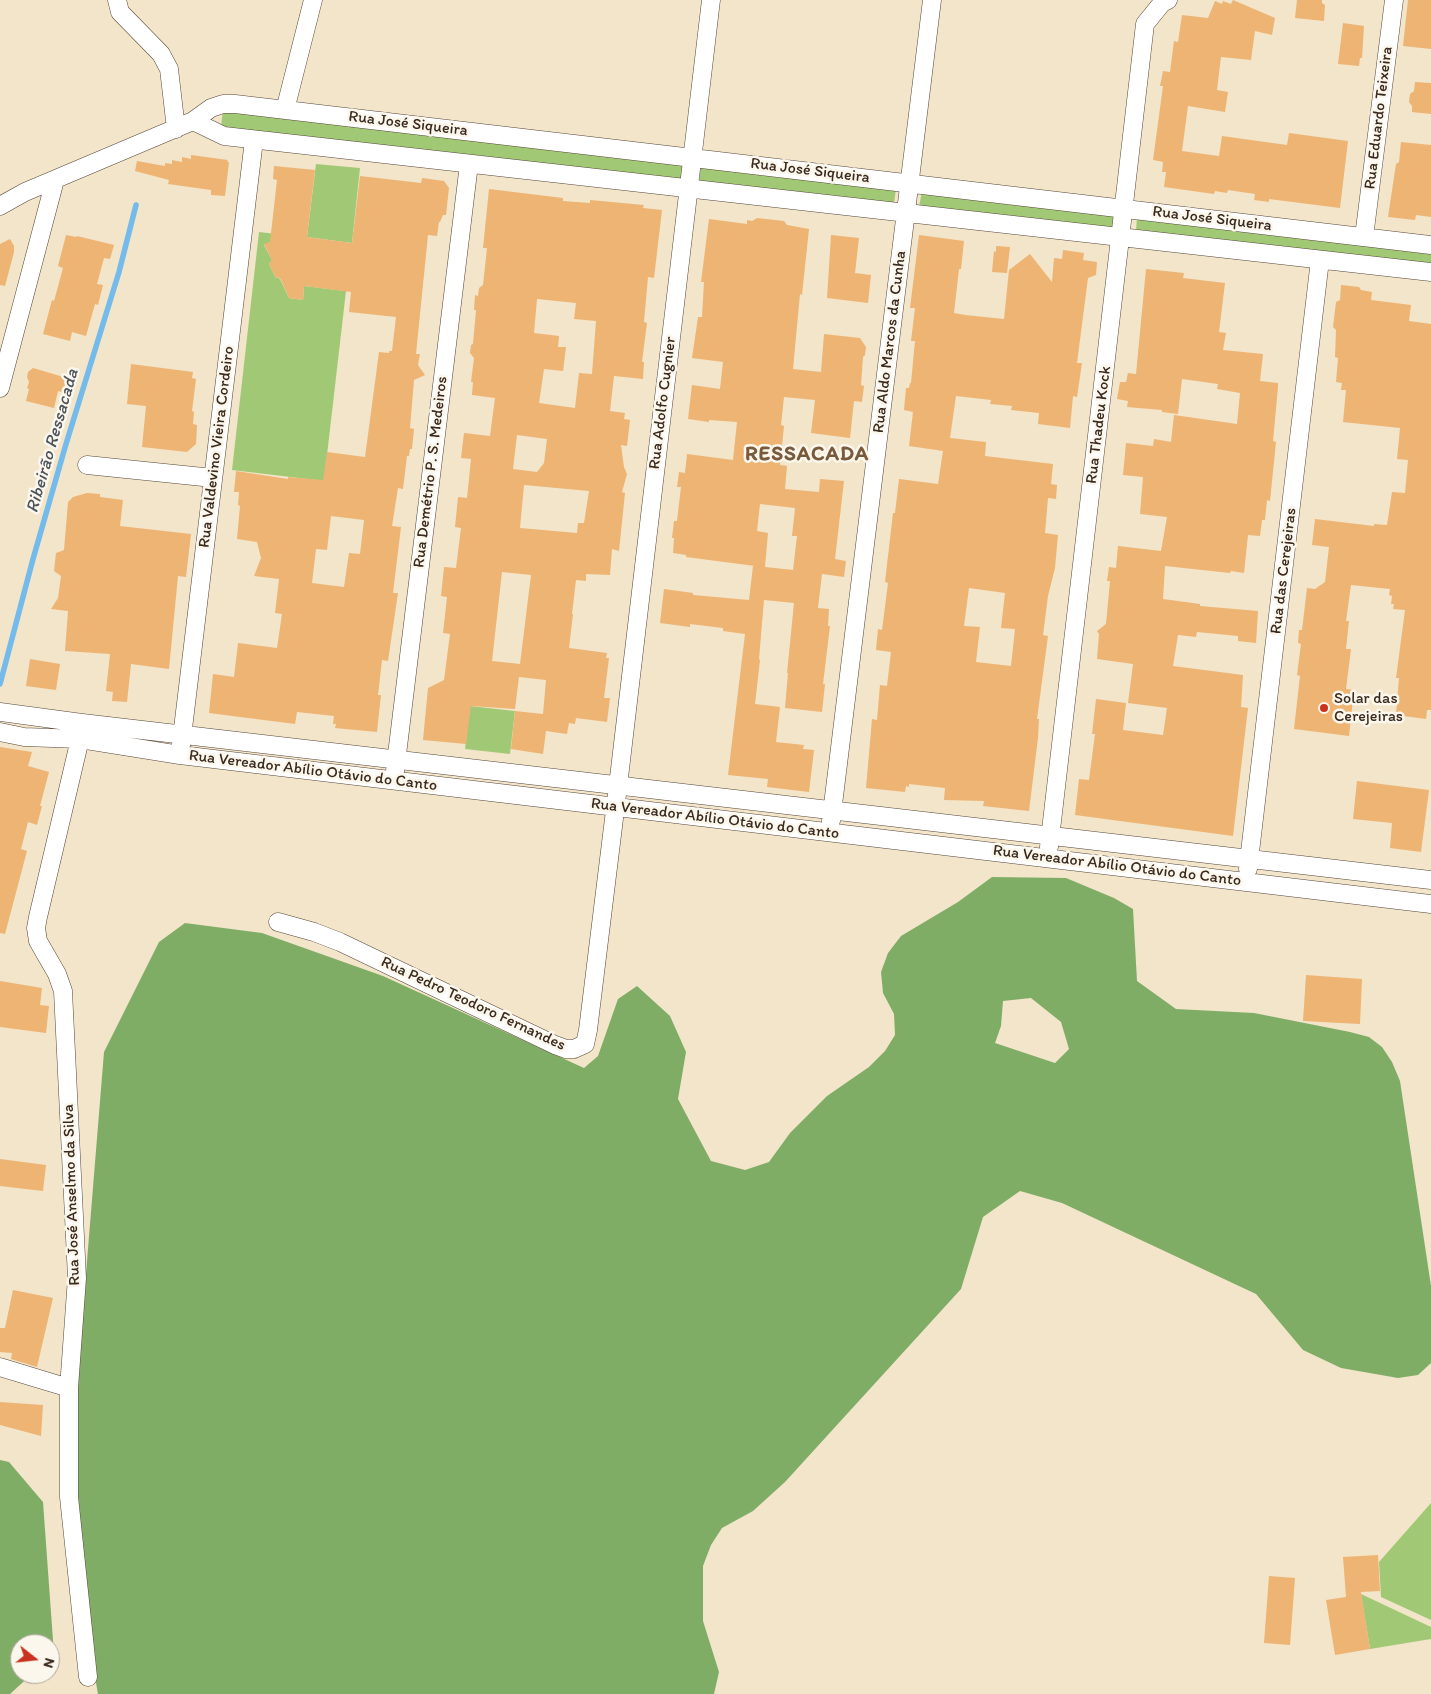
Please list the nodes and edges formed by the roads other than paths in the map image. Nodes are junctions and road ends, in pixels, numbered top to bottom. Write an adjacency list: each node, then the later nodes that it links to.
1 (117, 0): 9 (street)
2 (313, 0): 7 (street)
3 (711, 0): 11 (street, Rua Adolfo Cugnier)
4 (932, 0): 14 (street, Rua Aldo Marcos da Cunha)
5 (1168, 0): 17 (street, Rua Thadeu Kock)
6 (1394, 0): 20 (street, Rua Eduardo Teixeira)
7 (285, 110): 8 (street, Rua José Siqueira); 11 (street, Rua José Siqueira)
8 (193, 121): 9 (street, Rua José Siqueira); 10 (street, Rua José Siqueira)
9 (176, 129): 13 (street, Rua José Siqueira)
10 (254, 140): 12 (street, Rua José Siqueira); 26 (street, Rua Valdevino Vieira Cordeiro)
11 (692, 158): 14 (street, Rua José Siqueira); 15 (street, Rua Adolfo Cugnier)
12 (469, 164): 15 (street, Rua José Siqueira); 32 (street, Rua Demétrio P. S. Medeiros)
13 (55, 180): 16 (street, Rua José Siqueira); 24 (street)
14 (910, 183): 17 (street, Rua José Siqueira); 18 (street, Rua Aldo Marcos da Cunha)
15 (689, 189): 18 (street, Rua José Siqueira); 34 (street, Rua Adolfo Cugnier)
16 (0, 206)
17 (1124, 208): 19 (street, Rua Thadeu Kock); 20 (street, Rua José Siqueira)
18 (906, 213): 19 (street, Rua José Siqueira); 36 (street, Rua Aldo Marcos da Cunha)
19 (1120, 237): 22 (street, Rua José Siqueira); 38 (street, Rua Thadeu Kock)
20 (1364, 237): 21 (street, Rua José Siqueira)
21 (1431, 245)
22 (1320, 260): 23 (street, Rua José Siqueira); 40 (street, Rua das Cerejeiras)
23 (1431, 272)
24 (0, 388)
25 (88, 465): 26 (street)
26 (213, 478): 30 (street, Rua Valdevino Vieira Cordeiro)
27 (0, 712): 28 (street, Rua Vereador Abílio Otávio do Canto)
28 (81, 731): 29 (street, Rua Vereador Abílio Otávio do Canto); 30 (street, Rua Vereador Abílio Otávio do Canto); 31 (street, Rua Vereador Abílio Otávio do Canto); 46 (street, Rua José Anselmo da Silva)
29 (0, 732)
30 (182, 735): 31 (street, Rua Valdevino Vieira Cordeiro); 32 (street, Rua Vereador Abílio Otávio do Canto)
31 (180, 755): 33 (street, Rua Vereador Abílio Otávio do Canto)
32 (397, 760): 33 (street, Rua Demétrio P. S. Medeiros); 34 (street, Rua Vereador Abílio Otávio do Canto)
33 (394, 781): 35 (street, Rua Vereador Abílio Otávio do Canto)
34 (618, 786): 35 (street, Rua Adolfo Cugnier); 36 (street, Rua Vereador Abílio Otávio do Canto)
35 (616, 807): 37 (street, Rua Vereador Abílio Otávio do Canto); 44 (street, Rua Pedro Teodoro Fernandes)
36 (833, 810): 37 (street, Rua Aldo Marcos da Cunha); 38 (street, Rua Vereador Abílio Otávio do Canto)
37 (830, 832): 39 (street, Rua Vereador Abílio Otávio do Canto)
38 (1051, 836): 39 (street, Rua Thadeu Kock); 40 (street, Rua Vereador Abílio Otávio do Canto)
39 (1048, 858): 42 (street, Rua Vereador Abílio Otávio do Canto)
40 (1250, 859): 41 (street, Rua Vereador Abílio Otávio do Canto); 42 (street, Rua das Cerejeiras)
41 (1431, 880)
42 (1247, 882): 43 (street, Rua Vereador Abílio Otávio do Canto)
43 (1431, 904)
44 (278, 922)
45 (0, 1367): 46 (street)
46 (69, 1388): 47 (street, Rua José Anselmo da Silva)
47 (88, 1677)

